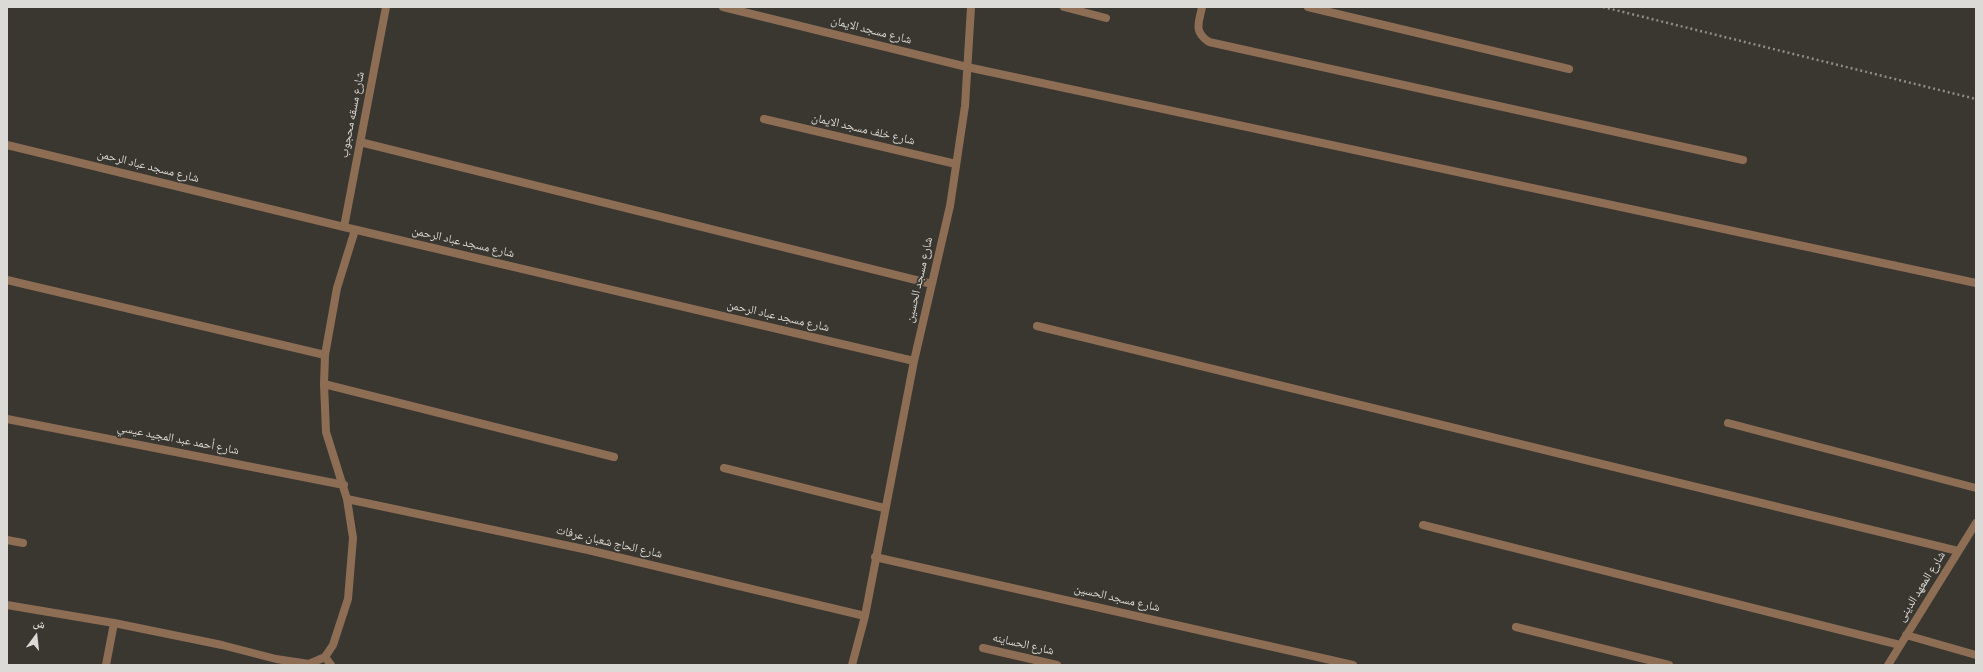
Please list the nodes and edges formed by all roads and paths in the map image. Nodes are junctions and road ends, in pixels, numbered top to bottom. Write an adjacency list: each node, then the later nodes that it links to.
1 (386, 7): 13 (street, شارع مسقه محجوب)
2 (723, 7): 9 (street, شارع مسجد الايمان)
3 (972, 7): 9 (street, شارع مسجد الحسين)
4 (1064, 7): 8 (street)
5 (1202, 7): 15 (street)
6 (1308, 7): 10 (street)
7 (1603, 7): 11 (path)
8 (1106, 18)
9 (967, 67): 16 (street, شارع مسجد الحسين); 20 (street, شارع مسجد الايمان)
10 (1569, 69)
11 (1976, 98)
12 (764, 119): 16 (street, شارع خلف مسجد الايمان)
13 (360, 142): 17 (street, شارع مسقه محجوب); 21 (street)
14 (7, 145): 17 (street, شارع مسجد عباد الرحمن)
15 (1743, 160)
16 (956, 164): 21 (street, شارع مسجد الحسين)
17 (344, 227): 18 (street, شارع مسجد عباد الرحمن)
18 (355, 230): 23 (street); 24 (street, شارع مسجد عباد الرحمن)
19 (7, 280): 23 (street)
20 (1976, 283)
21 (932, 284): 24 (street, شارع مسجد الحسين)
22 (1037, 326): 38 (street)
23 (325, 355): 25 (street)
24 (914, 361): 33 (street, شارع مسجد الحسين)
25 (324, 384): 28 (street); 30 (street)
26 (7, 419): 30 (street, شارع أحمد عبد المجيد عيسي)
27 (1728, 423): 31 (street)
28 (614, 457)
29 (724, 468): 33 (street)
30 (344, 485): 32 (street)
31 (1976, 488)
32 (348, 499): 41 (street, شارع الحاج شعبان عرفات); 48 (street)
33 (884, 508): 39 (street, شارع مسجد الحسين)
34 (1976, 523): 38 (street, شارع المعهد الدينى)
35 (1423, 525): 45 (street)
36 (7, 540): 37 (street)
37 (23, 543)
38 (1958, 551): 44 (street, شارع المعهد الدينى)
39 (875, 557): 41 (street, شارع مسجد الحسين); 54 (street, شارع مسجد الحسين)
40 (7, 605): 42 (street)
41 (865, 616): 52 (street, شارع مسجد الحسين)
42 (114, 623): 49 (street); 50 (street)
43 (1516, 627): 55 (street)
44 (1906, 635): 45 (street, شارع المعهد الدينى); 47 (street)
45 (1900, 645): 56 (street, شارع المعهد الدينى)
46 (982, 648): 53 (street, شارع الحساينه)
47 (1976, 655)
48 (325, 657): 49 (street); 51 (street)
49 (290, 663)
50 (106, 665)
51 (331, 665)
52 (852, 665)
53 (1057, 665)
54 (1353, 665)
55 (1669, 665)
56 (1888, 665)

